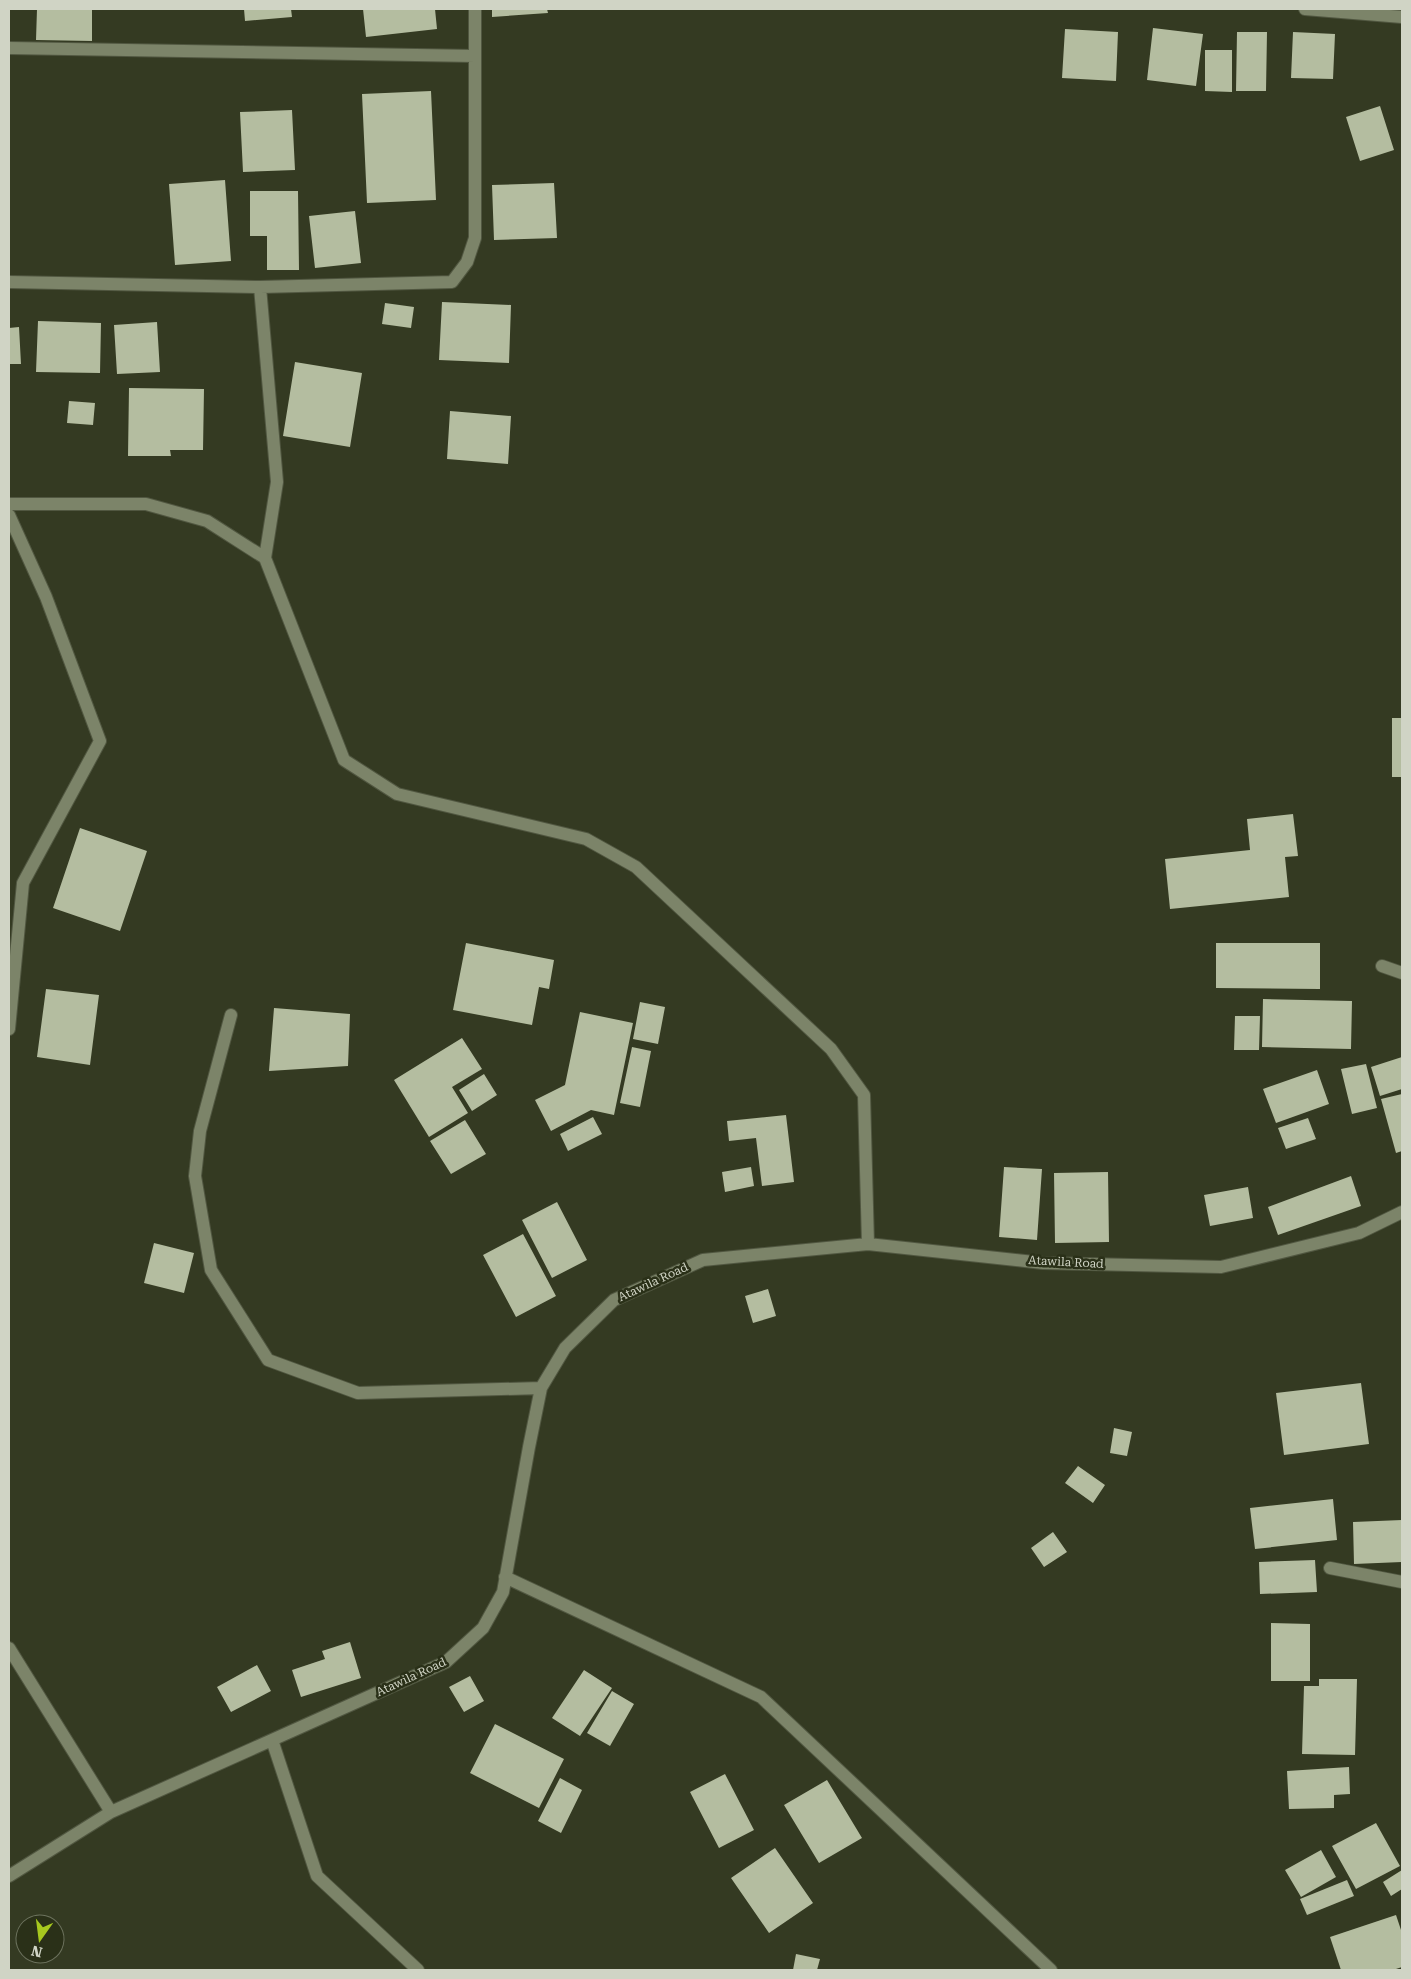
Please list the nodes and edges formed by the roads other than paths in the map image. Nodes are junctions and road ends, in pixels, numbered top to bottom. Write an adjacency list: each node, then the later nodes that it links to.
1 (475, 9): 5 (street)
2 (1306, 9): 3 (street)
3 (1402, 17)
4 (9, 48): 5 (street)
5 (475, 56): 7 (street)
6 (9, 282): 7 (street)
7 (260, 287): 10 (street)
8 (9, 504): 10 (street)
9 (9, 515): 14 (street)
10 (265, 558): 16 (street)
11 (1382, 966): 12 (street)
12 (1402, 972)
13 (231, 1015): 17 (street)
14 (9, 1029)
15 (1402, 1212): 16 (street, Atawila Road)
16 (868, 1244): 17 (street, Atawila Road)
17 (542, 1388): 19 (street, Atawila Road)
18 (1330, 1568): 20 (street)
19 (505, 1577): 22 (street, Atawila Road); 26 (street)
20 (1402, 1582)
21 (9, 1648): 23 (street)
22 (272, 1740): 23 (street, Atawila Road); 25 (street)
23 (112, 1812): 24 (street, Atawila Road)
24 (9, 1876)
25 (418, 1970)
26 (1051, 1970)

